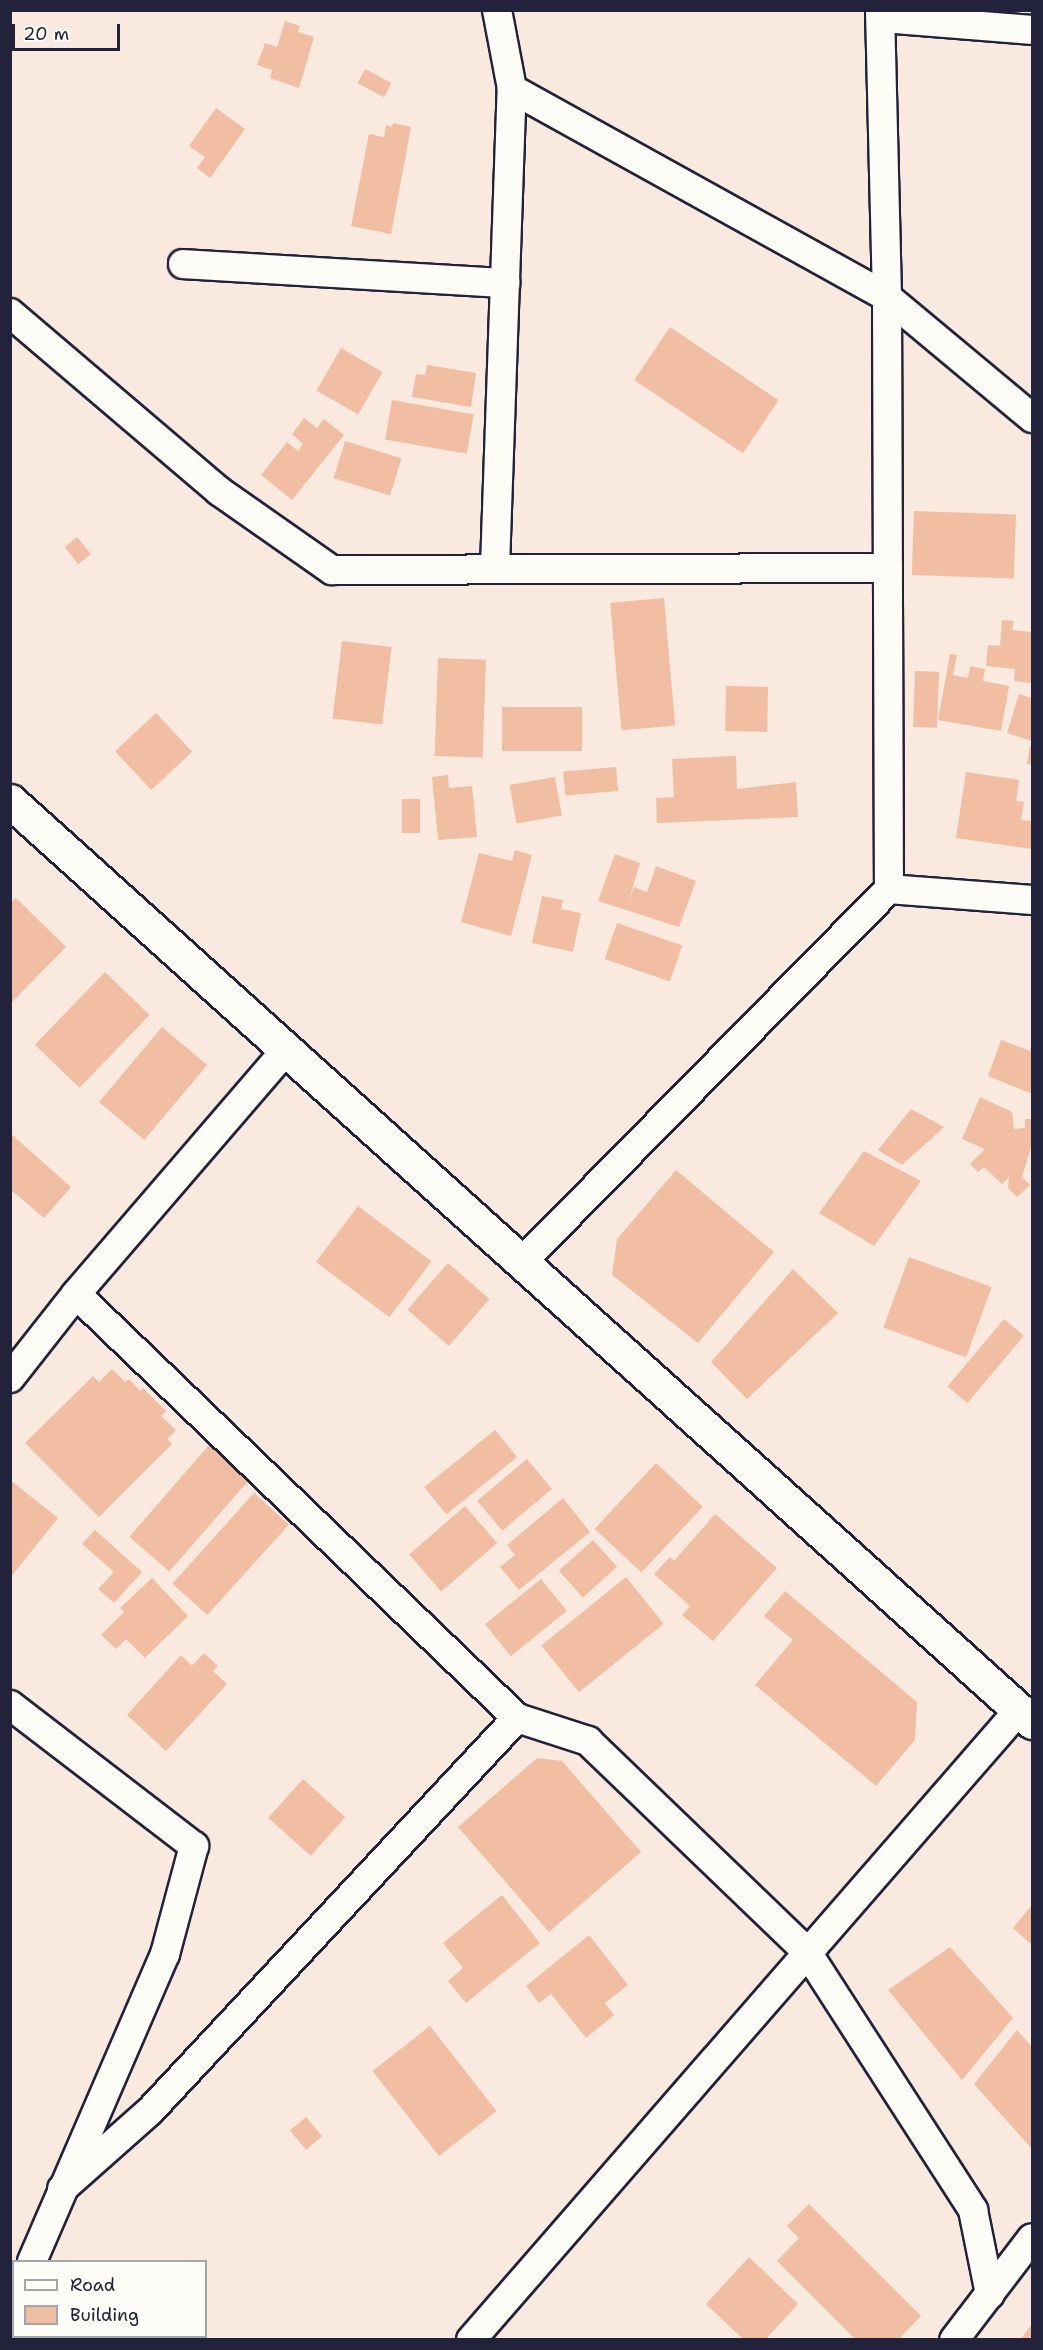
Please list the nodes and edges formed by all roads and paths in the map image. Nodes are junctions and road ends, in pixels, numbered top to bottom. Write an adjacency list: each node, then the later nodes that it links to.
1 (497, 10): 4 (street)
2 (880, 14): 3 (street); 7 (street)
3 (1032, 30)
4 (512, 89): 6 (street); 7 (street)
5 (183, 264): 6 (street)
6 (506, 282): 10 (street)
7 (887, 297): 9 (street); 11 (street)
8 (10, 313): 10 (street)
9 (1032, 418)
10 (495, 567): 11 (street)
11 (888, 568): 13 (street)
12 (10, 801): 15 (street)
13 (889, 889): 14 (street); 16 (street)
14 (1032, 900)
15 (286, 1050): 16 (street); 17 (street)
16 (522, 1262): 20 (street)
17 (76, 1294): 18 (street); 21 (street)
18 (10, 1378)
19 (10, 1705): 23 (street)
20 (1026, 1716): 22 (street)
21 (517, 1718): 22 (street); 23 (street)
22 (807, 1952): 26 (street); 27 (street)
23 (62, 2189): 25 (street)
24 (1032, 2238): 26 (street)
25 (33, 2260)
26 (990, 2294): 28 (street)
27 (471, 2340)
28 (954, 2340)

